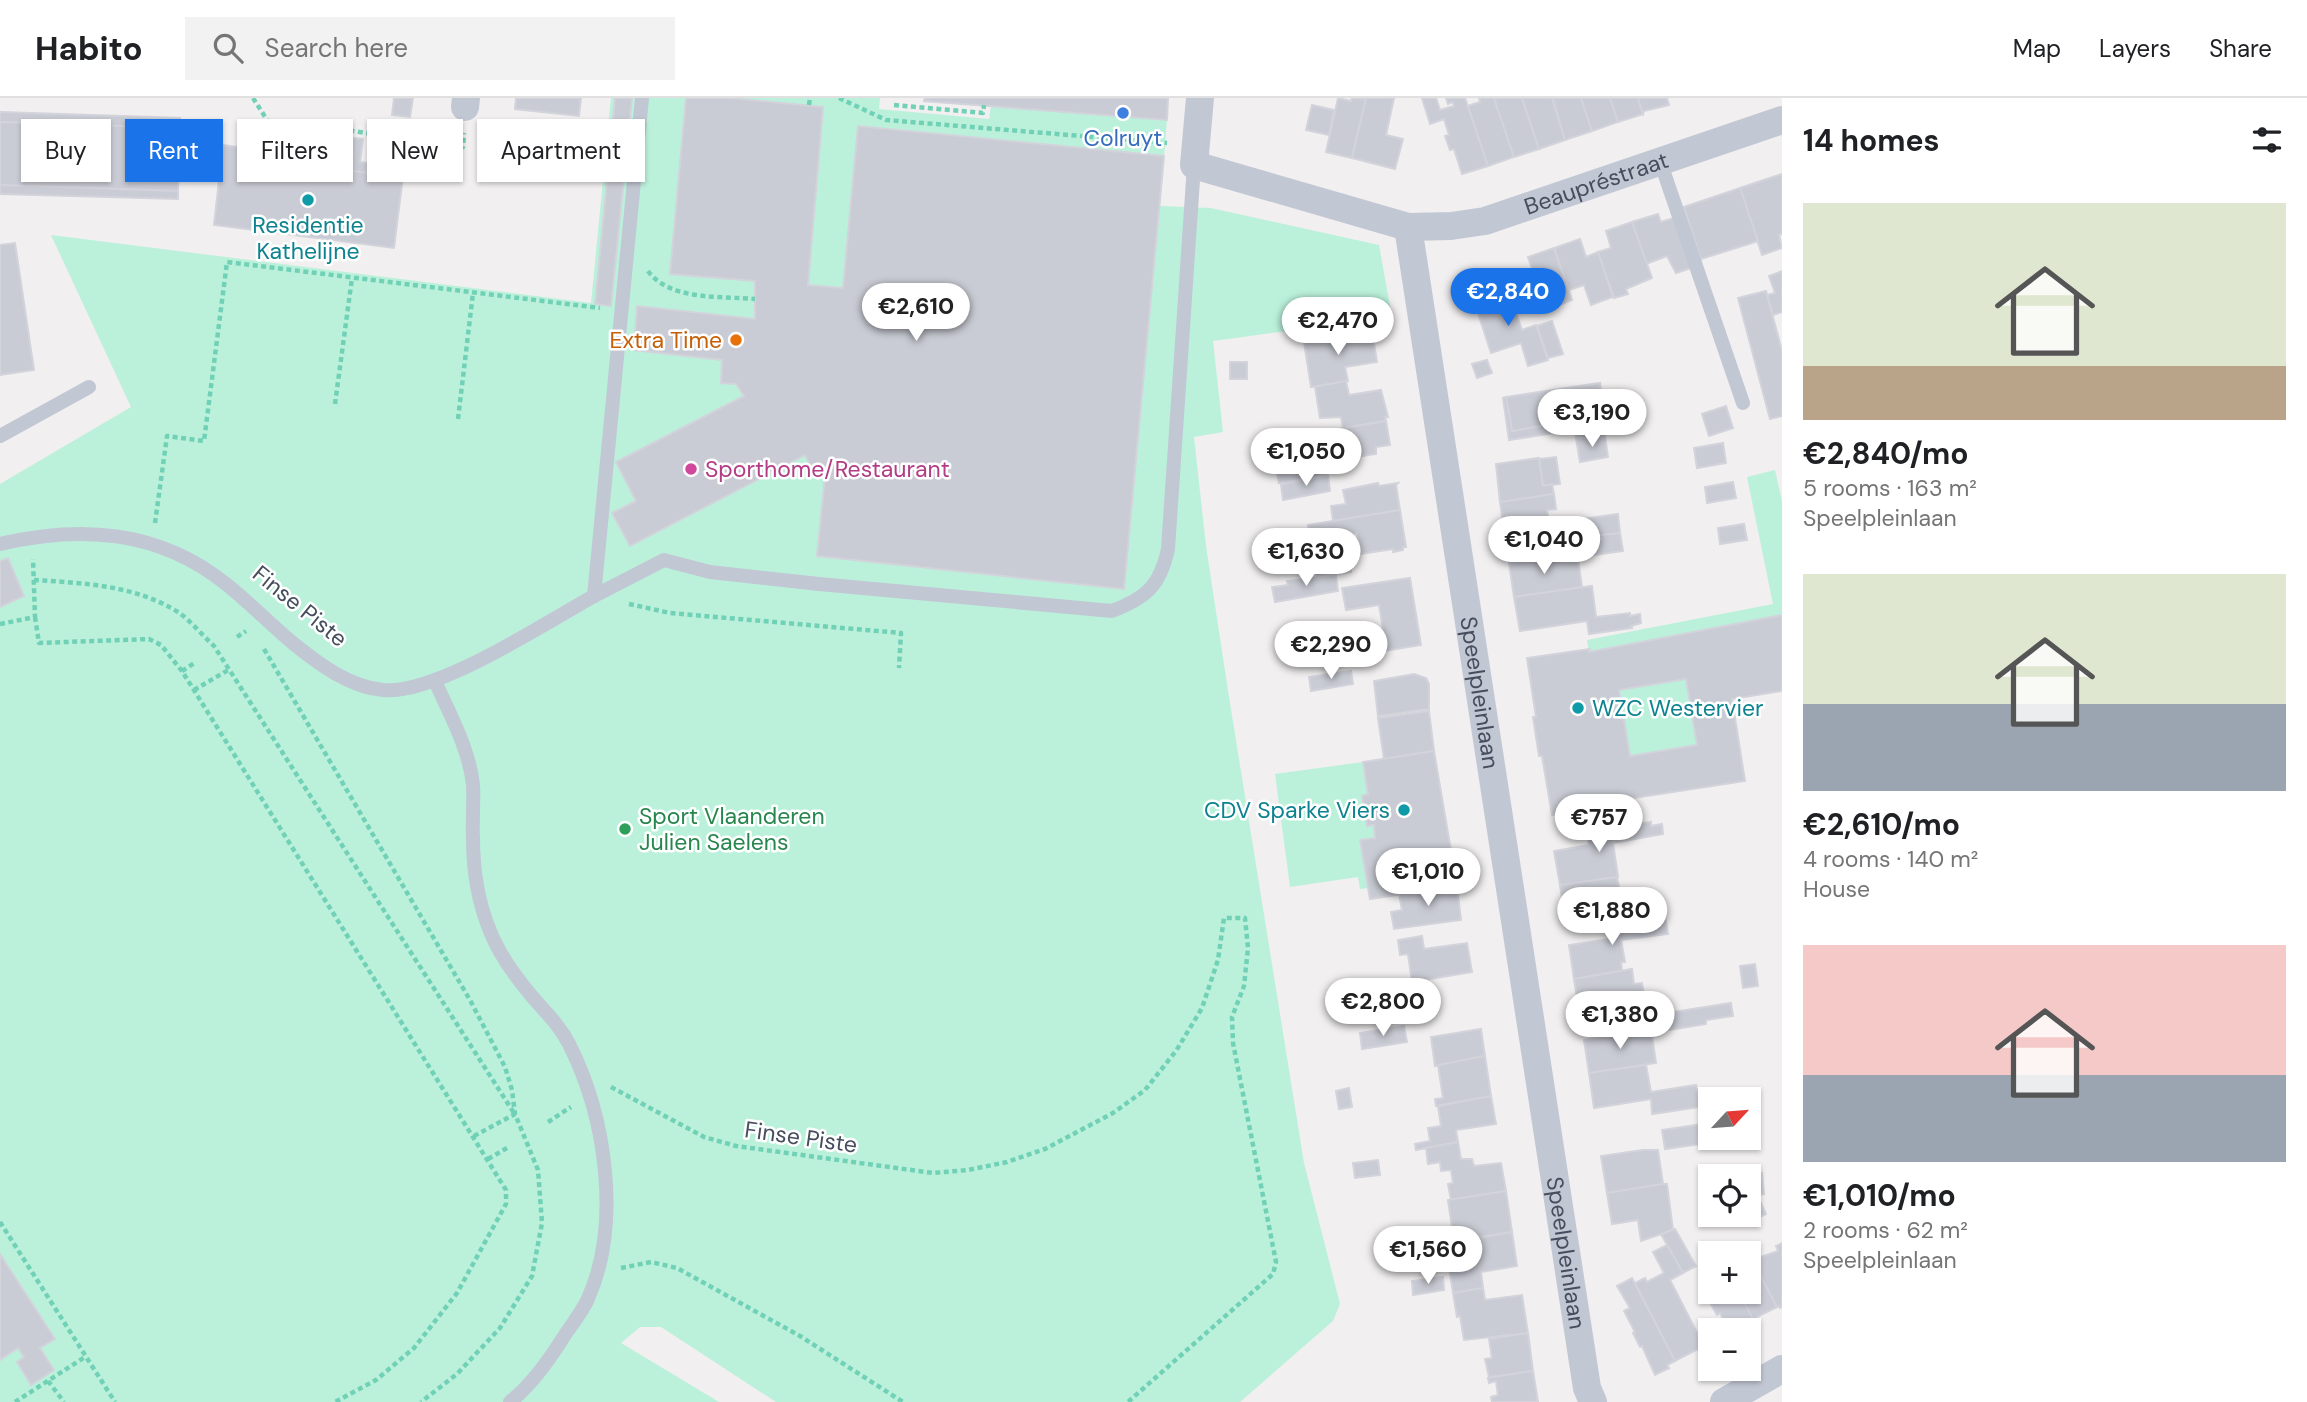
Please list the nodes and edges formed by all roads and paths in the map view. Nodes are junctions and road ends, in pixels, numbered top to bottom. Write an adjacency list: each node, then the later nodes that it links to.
1 (253, 98): 6 (path)
2 (642, 98): 21 (lane)
3 (810, 98): 9 (path)
4 (839, 98): 10 (path)
5 (1200, 98): 15 (street)
6 (465, 102)
7 (894, 105): 8 (path)
8 (984, 105)
9 (809, 106)
10 (886, 120): 12 (path); 13 (path)
11 (1782, 120): 14 (street, Beaupréstraat)
12 (883, 129)
13 (1137, 140)
14 (1660, 161): 16 (street, Beaupréstraat); 23 (lane)
15 (1194, 165): 16 (street); 31 (lane)
16 (1408, 227): 59 (street, Speelpleinlaan)
17 (646, 269): 20 (path)
18 (352, 278): 19 (path); 24 (path); 29 (path)
19 (473, 293): 21 (path); 25 (path)
20 (755, 299)
21 (621, 310): 31 (lane)
22 (89, 387): 26 (lane)
23 (1743, 403)
24 (335, 404)
25 (458, 419)
26 (0, 436)
27 (31, 537): 28 (lane); 29 (lane); 30 (path)
28 (0, 544)
29 (153, 544): 33 (lane)
30 (34, 580): 32 (path); 37 (path)
31 (594, 596): 36 (path); 39 (lane)
32 (35, 617): 34 (path); 38 (path)
33 (265, 620): 39 (lane); 42 (path)
34 (0, 624)
35 (195, 662): 38 (path)
36 (899, 668)
37 (230, 669): 40 (path); 42 (path)
38 (182, 671): 40 (path)
39 (435, 681): 41 (lane)
40 (194, 690): 43 (path)
41 (583, 1075): 56 (lane); 58 (path, Finse Piste)
42 (515, 1114): 43 (path); 55 (path)
43 (474, 1136): 45 (path)
44 (507, 1148): 45 (path)
45 (488, 1159): 54 (path)
46 (0, 1222): 48 (path)
47 (612, 1273): 57 (path)
48 (85, 1357): 50 (path); 53 (path)
49 (1782, 1369): 60 (street)
50 (48, 1381): 51 (path); 52 (path)
51 (15, 1402)
52 (64, 1402)
53 (115, 1402)
54 (335, 1402)
55 (421, 1402)
56 (510, 1402)
57 (903, 1402)
58 (1128, 1402)
59 (1593, 1402)
60 (1724, 1402)

